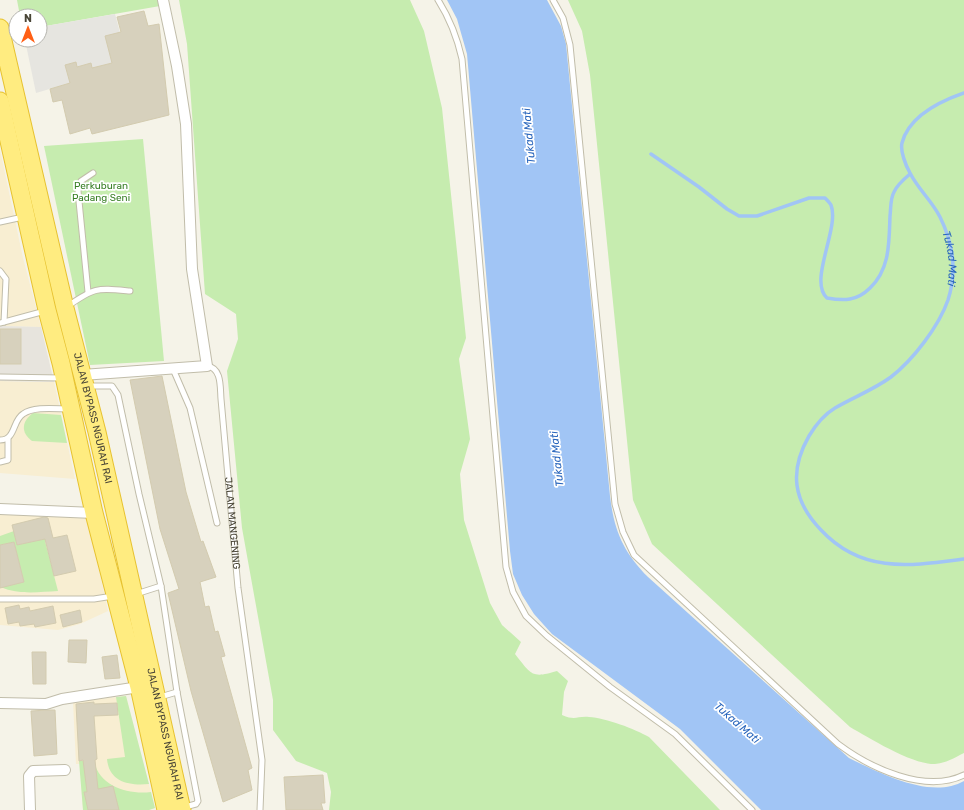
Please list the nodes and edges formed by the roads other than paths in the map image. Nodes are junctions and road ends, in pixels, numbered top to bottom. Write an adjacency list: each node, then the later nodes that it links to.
1 (163, 0): 15 (street)
2 (438, 0): 42 (lane)
3 (553, 0): 38 (lane)
4 (0, 28): 12 (highway, JALAN BYPASS NGURAH RAI)
5 (0, 102): 7 (highway, JALAN BYPASS NGURAH RAI)
6 (93, 173): 11 (lane)
7 (26, 216): 8 (lane); 13 (highway, JALAN BYPASS NGURAH RAI)
8 (0, 222)
9 (0, 271): 14 (lane)
10 (130, 291): 11 (lane)
11 (88, 292): 12 (lane)
12 (65, 308): 19 (highway, JALAN BYPASS NGURAH RAI)
13 (47, 310): 14 (lane); 18 (highway, JALAN BYPASS NGURAH RAI)
14 (2, 322)
15 (207, 366): 16 (street); 41 (lane, JALAN MANGENING)
16 (173, 369): 19 (street); 28 (lane)
17 (0, 377): 18 (lane)
18 (64, 378): 20 (highway, JALAN BYPASS NGURAH RAI)
19 (84, 380): 21 (highway, JALAN BYPASS NGURAH RAI); 29 (lane)
20 (70, 409): 22 (highway, JALAN BYPASS NGURAH RAI); 23 (lane)
21 (97, 432): 22 (highway); 30 (highway, JALAN BYPASS NGURAH RAI)
22 (76, 437): 27 (highway, JALAN BYPASS NGURAH RAI)
23 (8, 439): 24 (lane); 25 (lane)
24 (0, 440)
25 (0, 462)
26 (0, 509): 27 (street)
27 (94, 513): 31 (highway, JALAN BYPASS NGURAH RAI)
28 (217, 523)
29 (161, 586): 30 (lane); 34 (lane)
30 (133, 595): 35 (highway, JALAN BYPASS NGURAH RAI)
31 (114, 596): 32 (lane); 33 (highway, JALAN BYPASS NGURAH RAI)
32 (0, 599)
33 (139, 688): 36 (street); 39 (highway, JALAN BYPASS NGURAH RAI)
34 (177, 692): 35 (lane); 39 (lane)
35 (157, 698): 39 (highway, JALAN BYPASS NGURAH RAI)
36 (0, 703)
37 (65, 770): 40 (street)
38 (964, 775)
39 (171, 809)
40 (30, 810)
41 (260, 810)
42 (752, 810)

